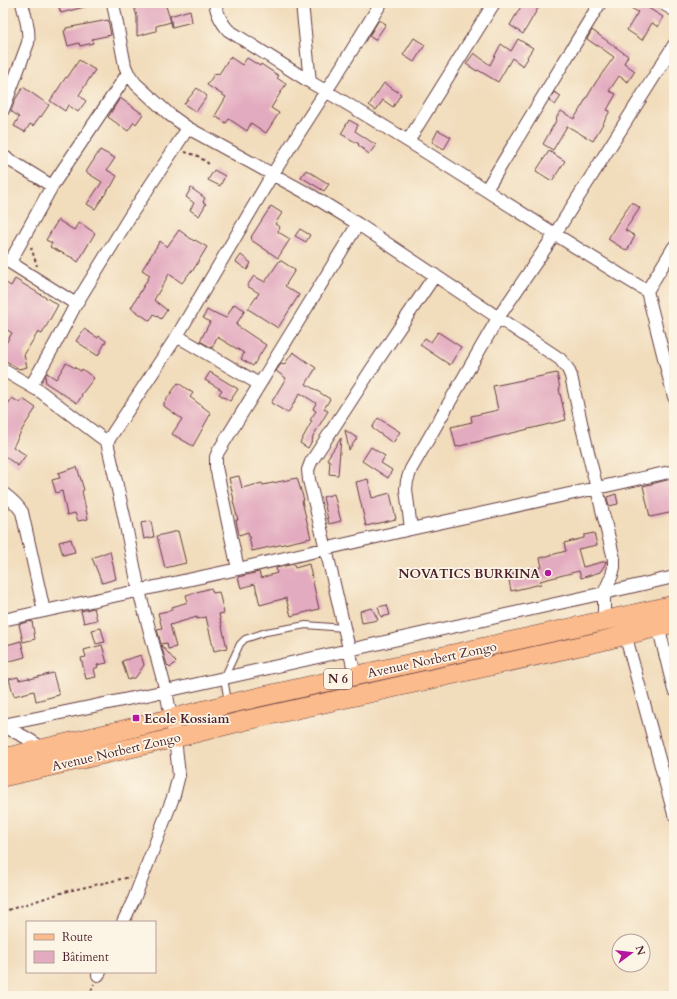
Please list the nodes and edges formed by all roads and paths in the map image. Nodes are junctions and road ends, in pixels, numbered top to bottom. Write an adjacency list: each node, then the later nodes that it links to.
1 (22, 3): 14 (street)
2 (114, 3): 11 (street)
3 (215, 3): 12 (street)
4 (302, 3): 12 (street)
5 (381, 3): 13 (street)
6 (494, 3): 16 (street)
7 (600, 3): 22 (street)
8 (662, 3): 9 (street)
9 (674, 10)
10 (674, 45): 25 (street)
11 (128, 73): 15 (street); 21 (street)
12 (310, 82): 13 (street)
13 (327, 91): 16 (street); 20 (street)
14 (3, 110)
15 (188, 128): 17 (street); 20 (street)
16 (408, 142): 22 (street)
17 (175, 147): 19 (path); 31 (street)
18 (3, 156): 21 (street)
19 (209, 164)
20 (272, 175): 23 (street); 33 (street)
21 (52, 186): 24 (street)
22 (486, 190): 25 (street)
23 (358, 224): 28 (street); 35 (street)
24 (26, 233): 27 (street); 29 (path)
25 (555, 234): 30 (street); 32 (street)
26 (674, 247): 30 (street)
27 (6, 260): 29 (street)
28 (435, 275): 32 (street); 43 (street)
29 (43, 283): 31 (street)
30 (647, 291): 37 (street)
31 (76, 304): 36 (street)
32 (498, 318): 40 (street); 42 (street)
33 (177, 336): 35 (street); 38 (street)
34 (3, 370): 36 (street)
35 (259, 384): 44 (street)
36 (31, 386): 38 (street)
37 (674, 397)
38 (107, 442): 46 (street)
39 (674, 471): 40 (street)
40 (596, 488): 42 (street); 47 (street)
41 (3, 493): 49 (street)
42 (411, 529): 43 (street)
43 (326, 549): 44 (street); 53 (street)
44 (238, 569): 46 (street)
45 (674, 577): 47 (street)
46 (139, 591): 49 (street); 59 (street)
47 (604, 593): 50 (street); 55 (street)
48 (674, 605): 52 (main road, Avenue Norbert Zongo / N 6)
49 (44, 611): 51 (street)
50 (612, 618): 52 (main road, Avenue Norbert Zongo / N 6); 54 (street); 56 (main road, Avenue Norbert Zongo / N 6)
51 (3, 620)
52 (662, 620): 54 (main road, Avenue Norbert Zongo / N 6); 58 (street)
53 (344, 628): 55 (street); 57 (lane)
54 (626, 635): 63 (main road, Avenue Norbert Zongo / N 6); 67 (street)
55 (348, 650): 56 (street); 57 (street)
56 (355, 675): 60 (main road, Avenue Norbert Zongo / N 6)
57 (224, 678): 59 (street); 60 (lane)
58 (674, 690)
59 (166, 691): 61 (street); 62 (street)
60 (228, 704): 61 (main road, Avenue Norbert Zongo / N 6)
61 (172, 719): 63 (street); 64 (main road, Avenue Norbert Zongo / N 6)
62 (3, 726): 64 (street)
63 (175, 738): 66 (main road, Avenue Norbert Zongo / N 6); 68 (street)
64 (44, 749): 65 (main road, Avenue Norbert Zongo / N 6)
65 (3, 758)
66 (3, 777)
67 (674, 814)
68 (144, 874): 69 (path); 70 (street)
69 (3, 914)
70 (123, 921)

